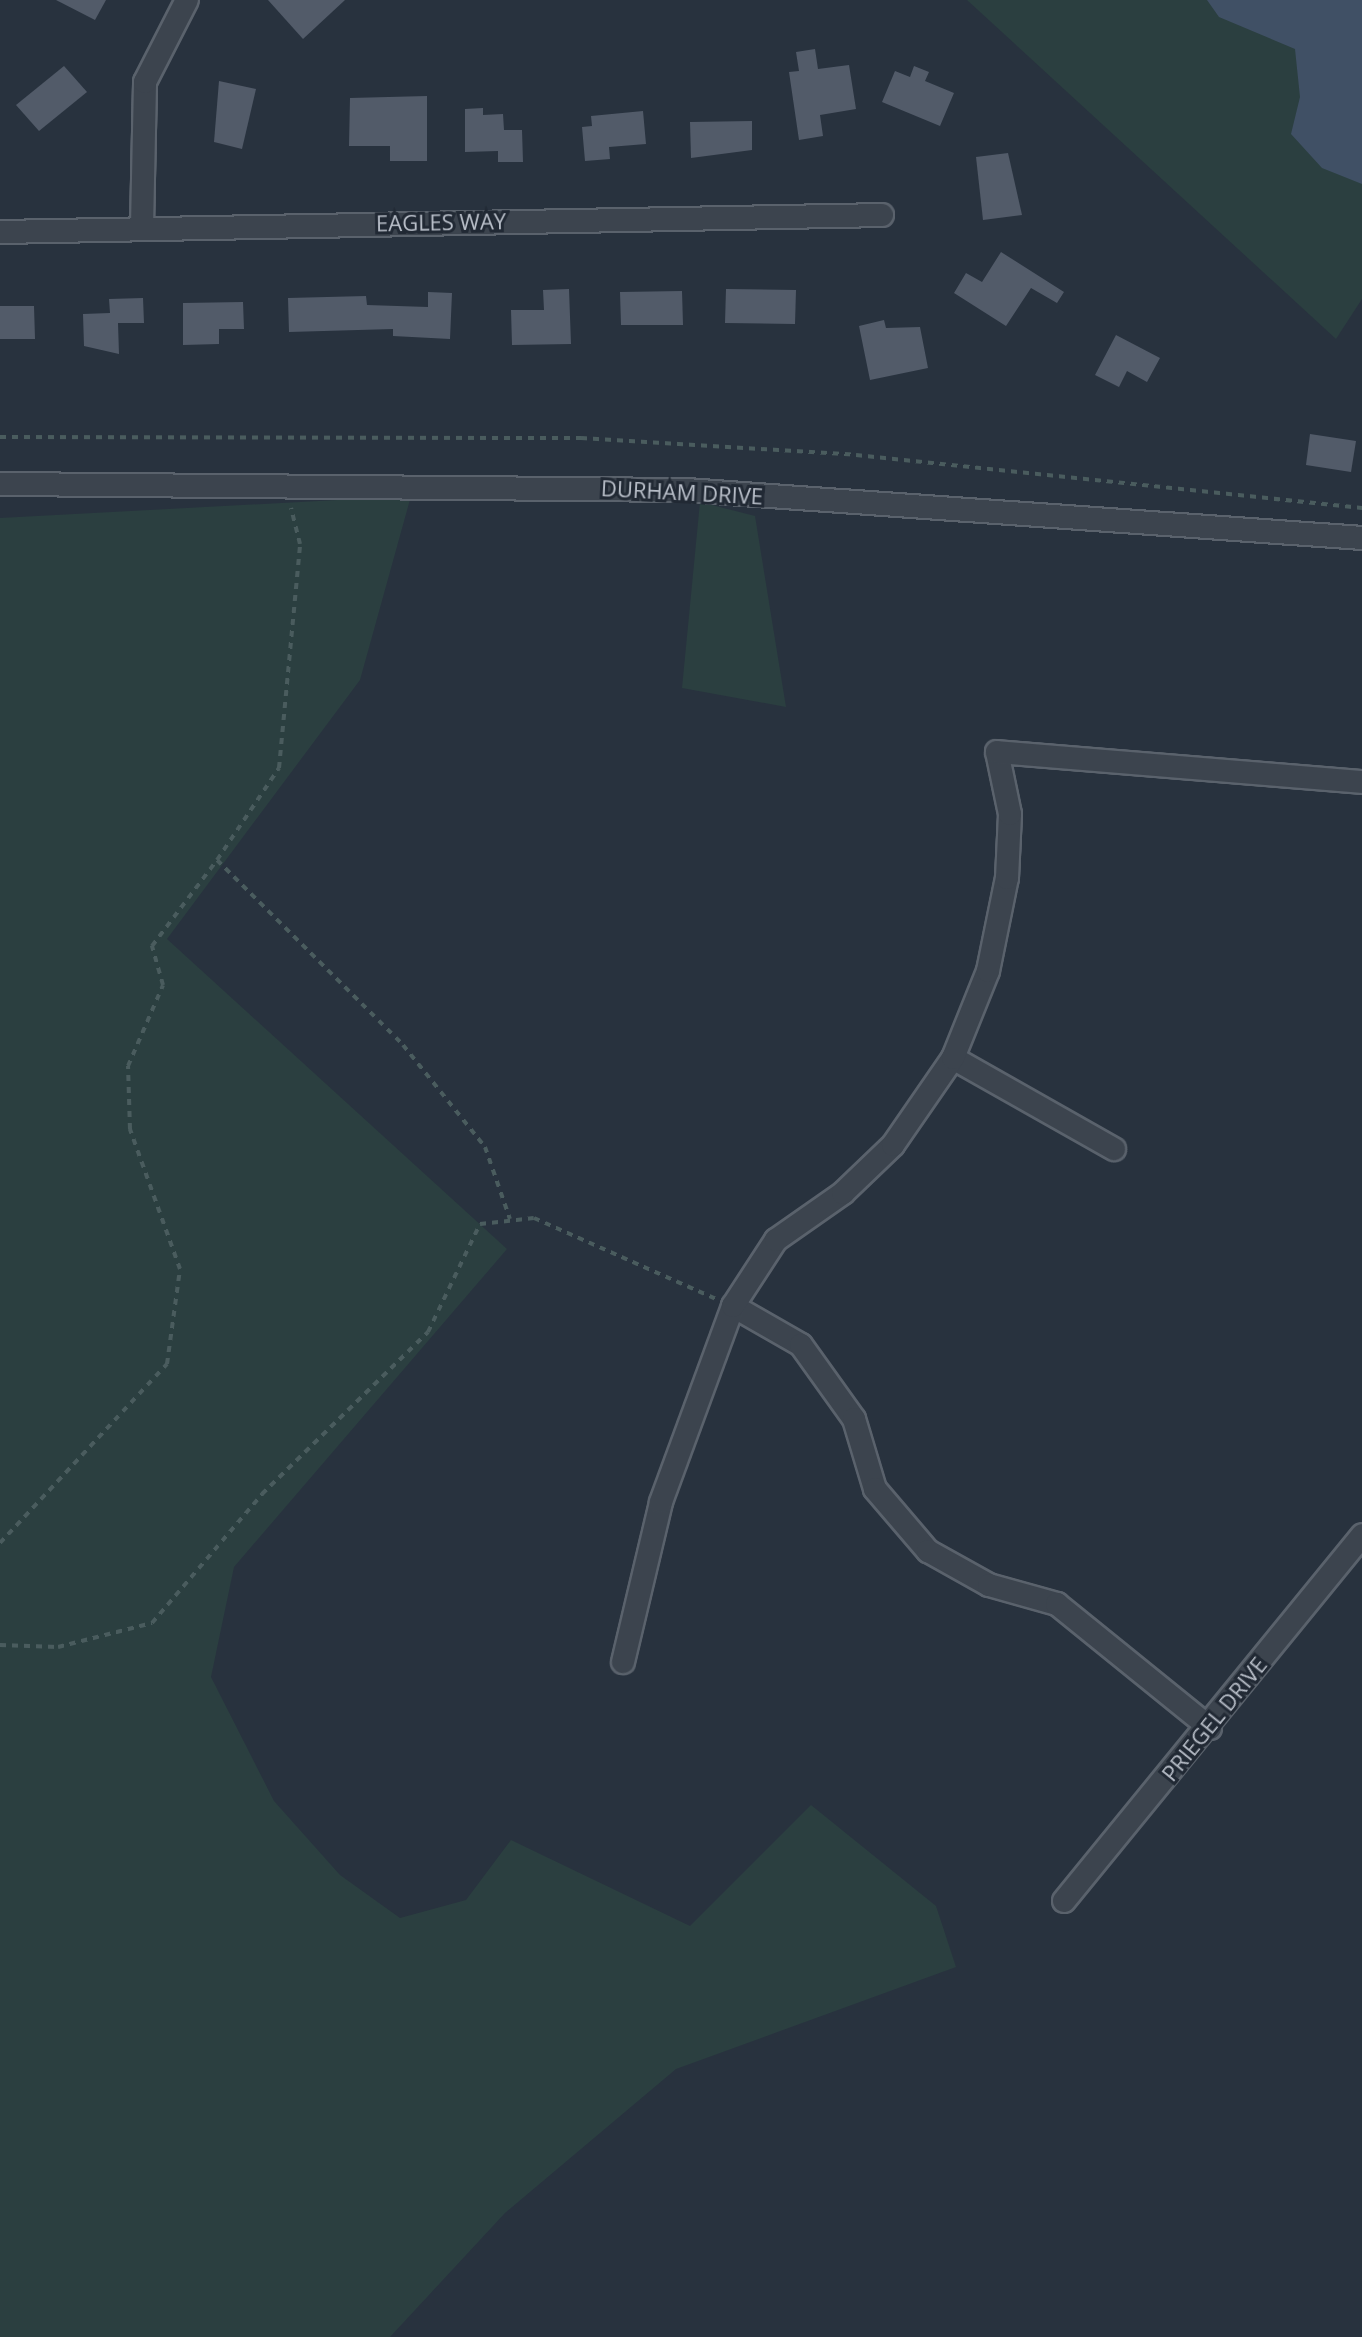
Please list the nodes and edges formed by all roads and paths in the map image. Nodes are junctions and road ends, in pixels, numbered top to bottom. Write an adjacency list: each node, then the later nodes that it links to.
1 (187, 0): 3 (street)
2 (882, 215): 3 (street, EAGLES WAY)
3 (142, 227): 4 (street, EAGLES WAY)
4 (0, 232)
5 (0, 437): 8 (path)
6 (0, 484): 7 (street, DURHAM DRIVE)
7 (294, 484): 9 (street, DURHAM DRIVE); 11 (path)
8 (1362, 508)
9 (1362, 538)
10 (1362, 782): 12 (street)
11 (217, 860): 14 (path); 17 (path)
12 (953, 1058): 13 (street); 15 (street)
13 (1114, 1149)
14 (510, 1219): 15 (path); 18 (path)
15 (733, 1306): 19 (street); 20 (street)
16 (1362, 1535): 20 (street, PRIEGEL DRIVE)
17 (0, 1543)
18 (0, 1645)
19 (623, 1662)
20 (1210, 1728): 21 (street, PRIEGEL DRIVE)
21 (1064, 1901)

